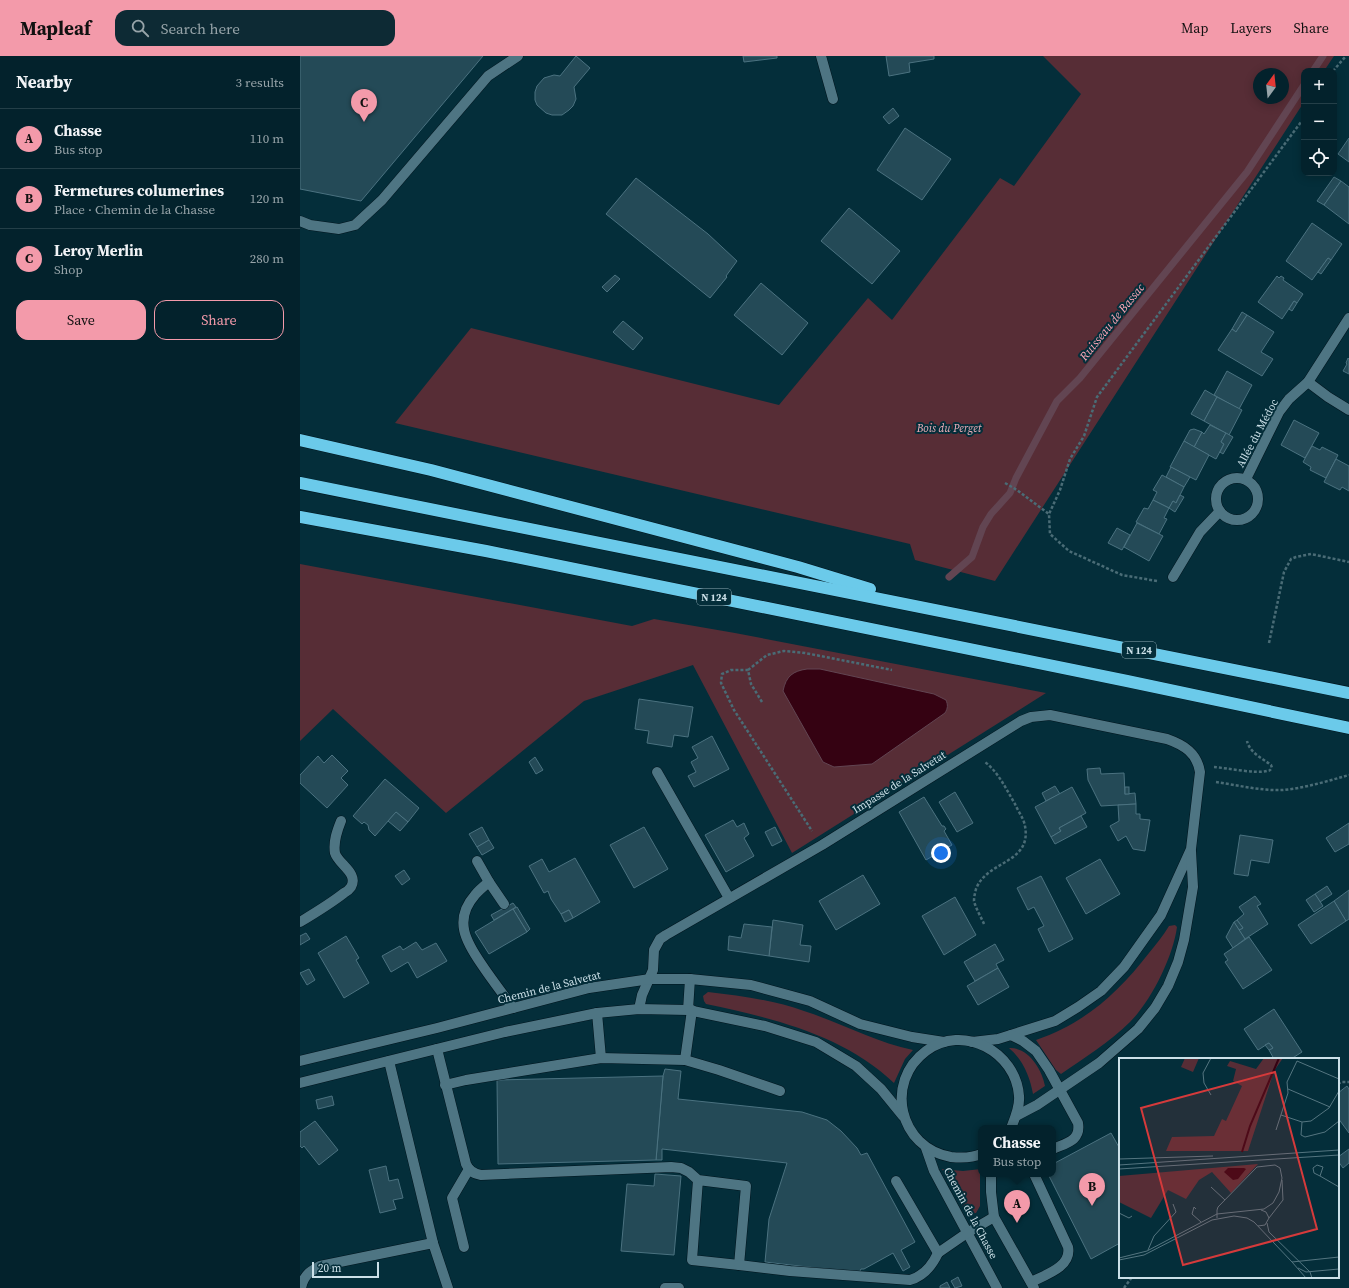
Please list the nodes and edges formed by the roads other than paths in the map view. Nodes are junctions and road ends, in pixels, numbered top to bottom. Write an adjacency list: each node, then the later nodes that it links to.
1 (518, 56): 4 (street)
2 (821, 56): 3 (street)
3 (833, 99)
4 (300, 221)
5 (1349, 318): 6 (street, Allée du Médoc)
6 (1308, 382): 7 (street); 9 (street, Allée du Médoc)
7 (1349, 410)
8 (300, 440): 14 (highway)
9 (1246, 479): 11 (street, Allée du Médoc); 11 (street, Allée du Médoc)
10 (300, 482): 14 (highway, N 124)
11 (1220, 512): 13 (street)
12 (300, 516): 16 (highway, N 124)
13 (1173, 577)
14 (930, 608): 15 (highway, N 124)
15 (1349, 693)
16 (1349, 728)
17 (657, 772): 22 (street)
18 (341, 821): 24 (street)
19 (1191, 849): 22 (street, Impasse de la Salvetat); 31 (street); 41 (street)
20 (477, 861): 21 (street)
21 (489, 882): 23 (street); 27 (street)
22 (729, 898): 25 (street, Impasse de la Salvetat)
23 (504, 904)
24 (300, 922)
25 (650, 979): 26 (street, Chemin de la Salvetat); 27 (street, Chemin de la Salvetat); 28 (street, Impasse de la Salvetat)
26 (690, 979): 29 (street); 32 (street, Chemin de la Salvetat)
27 (513, 1008): 38 (street, Chemin de la Salvetat)
28 (639, 1009): 29 (street); 30 (street)
29 (690, 1010): 36 (street); 43 (street)
30 (597, 1013): 34 (street); 35 (street)
31 (1011, 1035): 33 (street); 41 (street)
32 (944, 1042): 33 (street); 43 (street)
33 (972, 1042): 44 (street)
34 (437, 1050): 37 (street); 40 (street)
35 (601, 1058): 36 (street); 40 (street)
36 (685, 1060): 42 (street)
37 (389, 1061): 39 (street); 56 (street)
38 (300, 1062)
39 (300, 1083)
40 (445, 1085): 49 (street)
41 (1060, 1089): 44 (street); 47 (street)
42 (780, 1091)
43 (903, 1116): 46 (street)
44 (1016, 1116): 45 (street)
45 (1012, 1125)
46 (926, 1148): 48 (street); 55 (street, Chemin de la Chasse)
47 (1056, 1148)
48 (978, 1156)
49 (469, 1169): 52 (street); 57 (street)
50 (991, 1177): 54 (street, Chemin de la Chasse)
51 (1035, 1177): 60 (street)
52 (698, 1180): 59 (street); 59 (street)
53 (896, 1181): 58 (street)
54 (994, 1217): 55 (street); 60 (street, Chemin de la Chasse)
55 (967, 1233): 58 (street); 65 (street, Chemin de la Chasse)
56 (433, 1244): 61 (street); 62 (street)
57 (464, 1247)
58 (938, 1253): 59 (street)
59 (739, 1265)
60 (1033, 1285)
61 (301, 1288)
62 (448, 1288)
63 (665, 1288): 64 (street)
64 (679, 1288)
65 (997, 1288)

